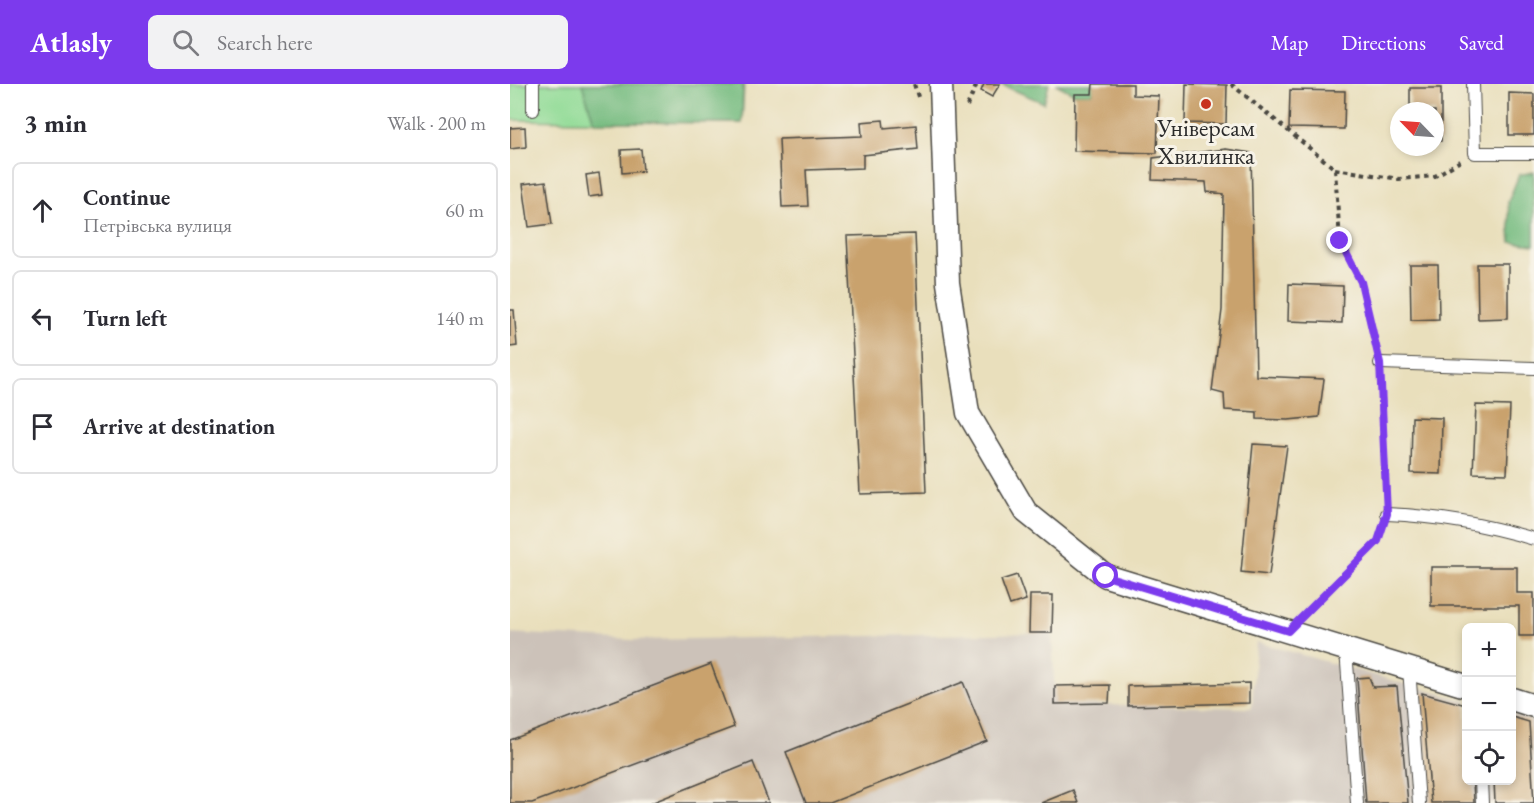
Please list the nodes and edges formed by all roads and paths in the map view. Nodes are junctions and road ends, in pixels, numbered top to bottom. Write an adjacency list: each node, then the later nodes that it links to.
1 (533, 84): 9 (lane)
2 (914, 84): 8 (path)
3 (941, 84): 17 (street)
4 (977, 84): 7 (path)
5 (1231, 84): 12 (path)
6 (1473, 84): 10 (lane)
7 (967, 106)
8 (922, 109)
9 (533, 110)
10 (1475, 153): 11 (lane); 12 (path)
11 (1534, 153)
12 (1335, 169): 13 (path)
13 (1380, 363): 14 (lane); 15 (path)
14 (1534, 368)
15 (1387, 514): 16 (lane); 17 (path)
16 (1534, 539)
17 (1288, 631): 18 (street)
18 (1346, 649): 19 (street); 24 (lane)
19 (1409, 668): 20 (street); 25 (lane)
20 (1462, 684)
21 (1516, 700): 22 (street)
22 (1534, 706)
23 (1481, 785): 26 (lane)
24 (1357, 803)
25 (1419, 803)
26 (1482, 803)

